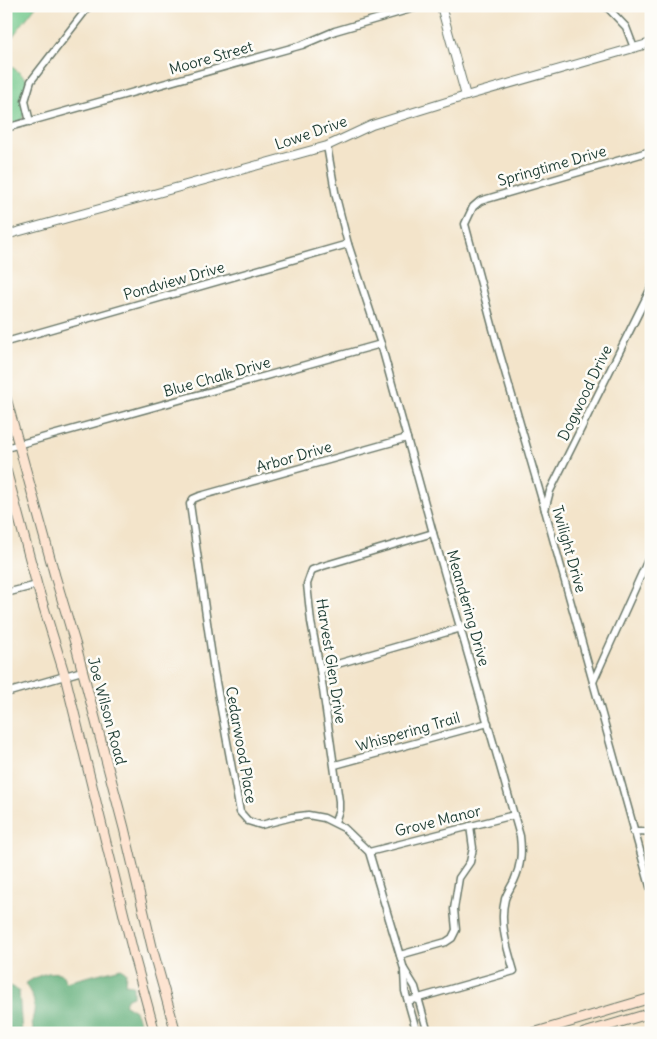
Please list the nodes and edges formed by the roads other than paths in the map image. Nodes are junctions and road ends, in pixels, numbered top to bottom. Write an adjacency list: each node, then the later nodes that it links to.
1 (89, 6): 8 (street)
2 (421, 6): 8 (street, Moore Street)
3 (441, 6): 7 (street)
4 (606, 6): 6 (street)
5 (651, 44): 6 (street, Lowe Drive)
6 (634, 48): 7 (street, Lowe Drive)
7 (466, 96): 10 (street, Lowe Drive)
8 (30, 122): 9 (street, Moore Street)
9 (6, 128)
10 (327, 146): 13 (street, Lowe Drive); 14 (street, Meandering Drive)
11 (651, 151): 12 (street, Springtime Drive)
12 (468, 216): 25 (street, Twilight Drive)
13 (6, 235)
14 (348, 244): 17 (street, Pondview Drive); 18 (street, Meandering Drive)
15 (651, 288): 16 (street, Dogwood Drive)
16 (648, 302): 25 (street, Dogwood Drive)
17 (6, 342)
18 (381, 344): 20 (street, Meandering Drive); 21 (street, Blue Chalk Drive)
19 (6, 398): 21 (main road, Joe Wilson Road)
20 (407, 438): 24 (street, Arbor Drive); 26 (street, Meandering Drive)
21 (20, 444): 22 (street, Blue Chalk Drive); 32 (main road, Joe Wilson Road)
22 (6, 448)
23 (6, 470): 28 (main road, Joe Wilson Road)
24 (190, 504): 39 (street, Cedarwood Place)
25 (545, 510): 34 (street, Twilight Drive)
26 (433, 533): 30 (street, Meandering Drive); 31 (street, Harvest Glen Drive)
27 (651, 553): 34 (street)
28 (37, 585): 29 (street); 33 (main road, Joe Wilson Road)
29 (6, 593)
30 (461, 628): 31 (street); 36 (street, Meandering Drive)
31 (320, 669): 37 (street, Harvest Glen Drive)
32 (82, 671): 33 (street); 52 (main road, Joe Wilson Road)
33 (66, 676): 35 (street); 51 (main road, Joe Wilson Road)
34 (593, 682): 41 (street, Twilight Drive)
35 (6, 693)
36 (488, 723): 37 (street, Whispering Trail); 38 (street, Meandering Drive)
37 (335, 765): 39 (street, Harvest Glen Drive)
38 (514, 814): 40 (street, Grove Manor); 47 (street, Meandering Drive)
39 (335, 822): 43 (street, Cedarwood Place)
40 (470, 826): 43 (street, Grove Manor); 45 (street)
41 (634, 832): 42 (street); 44 (street, Twilight Drive)
42 (651, 832)
43 (369, 852): 45 (street, Cedarwood Place)
44 (651, 890)
45 (400, 955): 46 (street, Cedarwood Place)
46 (404, 969): 47 (street, Cedarwood Place); 49 (street, Cedarwood Place)
47 (418, 998): 49 (street, Meandering Drive); 54 (street, Cedarwood Place)
48 (651, 998): 55 (main road)
49 (408, 1001): 53 (street, Cedarwood Place)
50 (648, 1014): 56 (main road)
51 (155, 1033)
52 (176, 1033)
53 (417, 1033)
54 (428, 1033)
55 (533, 1033)
56 (584, 1033)

